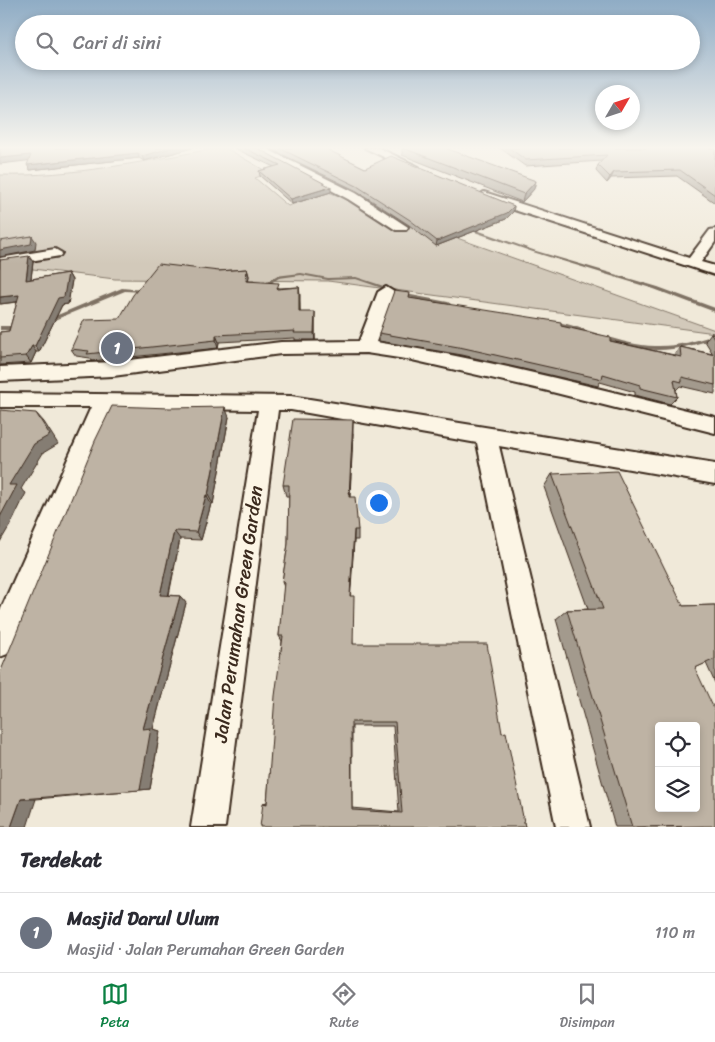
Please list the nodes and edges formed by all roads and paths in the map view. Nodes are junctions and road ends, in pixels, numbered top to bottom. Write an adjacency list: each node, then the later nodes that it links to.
1 (333, 187): 3 (street)
2 (475, 192): 7 (street)
3 (401, 227)
4 (715, 233): 7 (street)
5 (55, 254): 6 (street)
6 (0, 262)
7 (692, 263): 8 (street)
8 (715, 272)
9 (386, 292): 10 (street)
10 (366, 347): 11 (street); 16 (street)
11 (95, 370): 12 (street); 14 (street)
12 (0, 374)
13 (0, 400): 14 (street)
14 (94, 400): 15 (street); 19 (street)
15 (269, 402): 17 (street); 20 (street, Jalan Perumahan Green Garden)
16 (715, 425)
17 (486, 434): 18 (street); 21 (street)
18 (715, 474)
19 (0, 643)
20 (208, 827)
21 (573, 827)

